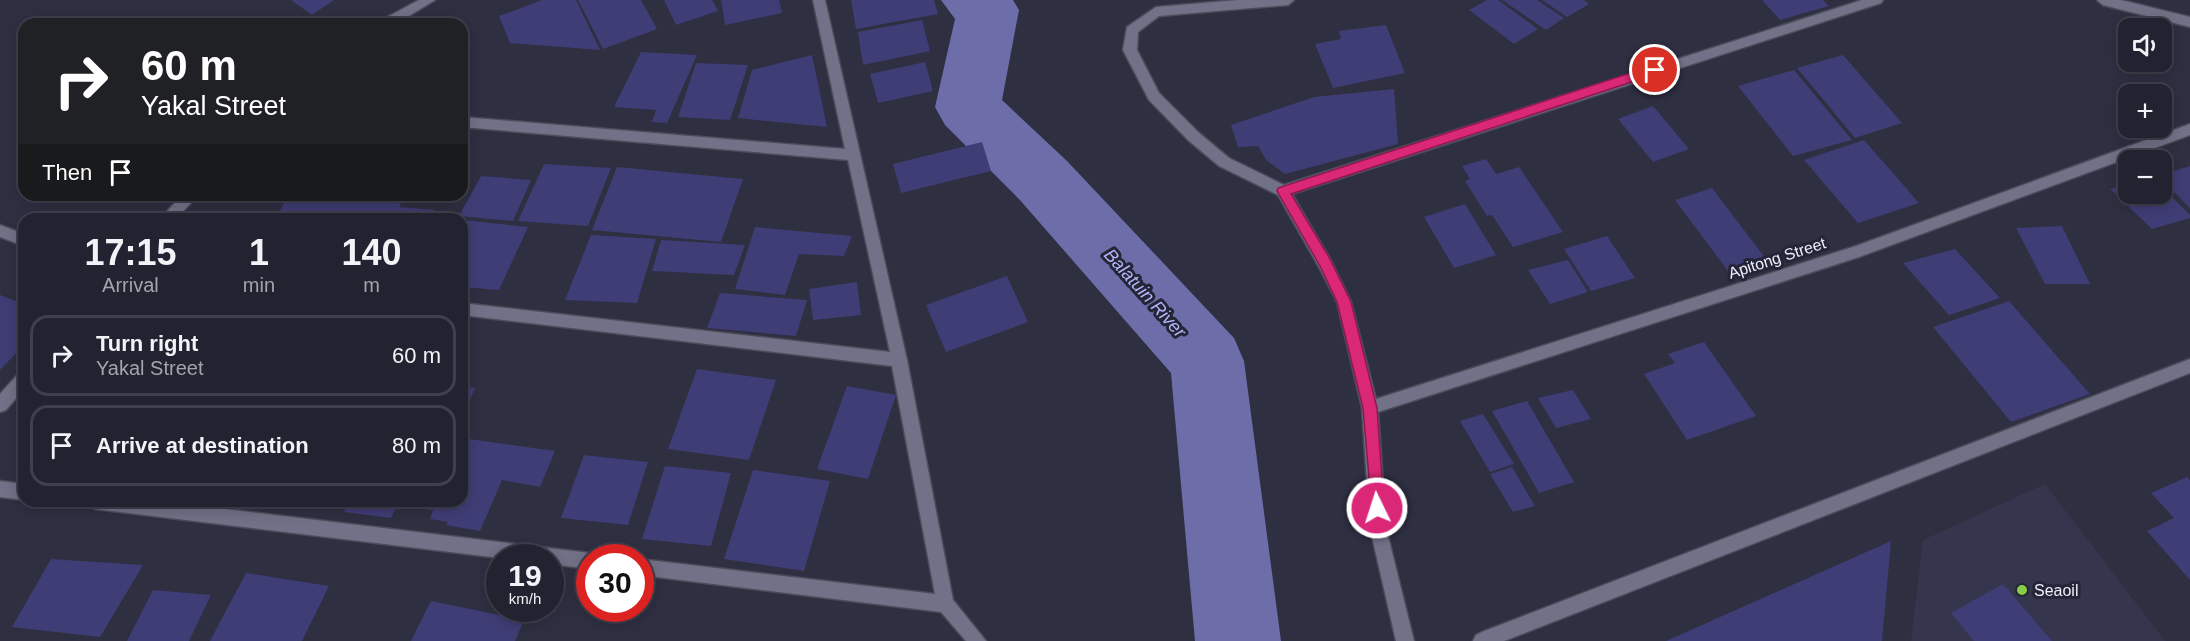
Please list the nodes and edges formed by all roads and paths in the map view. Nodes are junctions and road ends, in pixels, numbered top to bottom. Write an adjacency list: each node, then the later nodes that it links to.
1 (429, 0): 6 (street)
2 (819, 0): 10 (street)
3 (1288, 0): 11 (street)
4 (1877, 0): 11 (street)
5 (2103, 0): 7 (street)
6 (396, 18)
7 (2190, 22)
8 (468, 123): 10 (street)
9 (2190, 129): 21 (street, Apitong Street)
10 (852, 155): 17 (street)
11 (1283, 191): 21 (street)
12 (184, 201): 13 (street)
13 (173, 213)
14 (0, 231): 15 (street)
15 (18, 238)
16 (468, 310): 17 (street)
17 (899, 360): 27 (street)
18 (2190, 366): 30 (street)
19 (18, 385): 20 (street)
20 (0, 405)
21 (1370, 408): 29 (street)
22 (0, 489): 23 (street)
23 (18, 491)
24 (144, 507): 25 (street)
25 (576, 559)
26 (654, 569): 27 (street)
27 (945, 604): 28 (street)
28 (976, 641)
29 (1405, 641)
30 (1482, 641)

